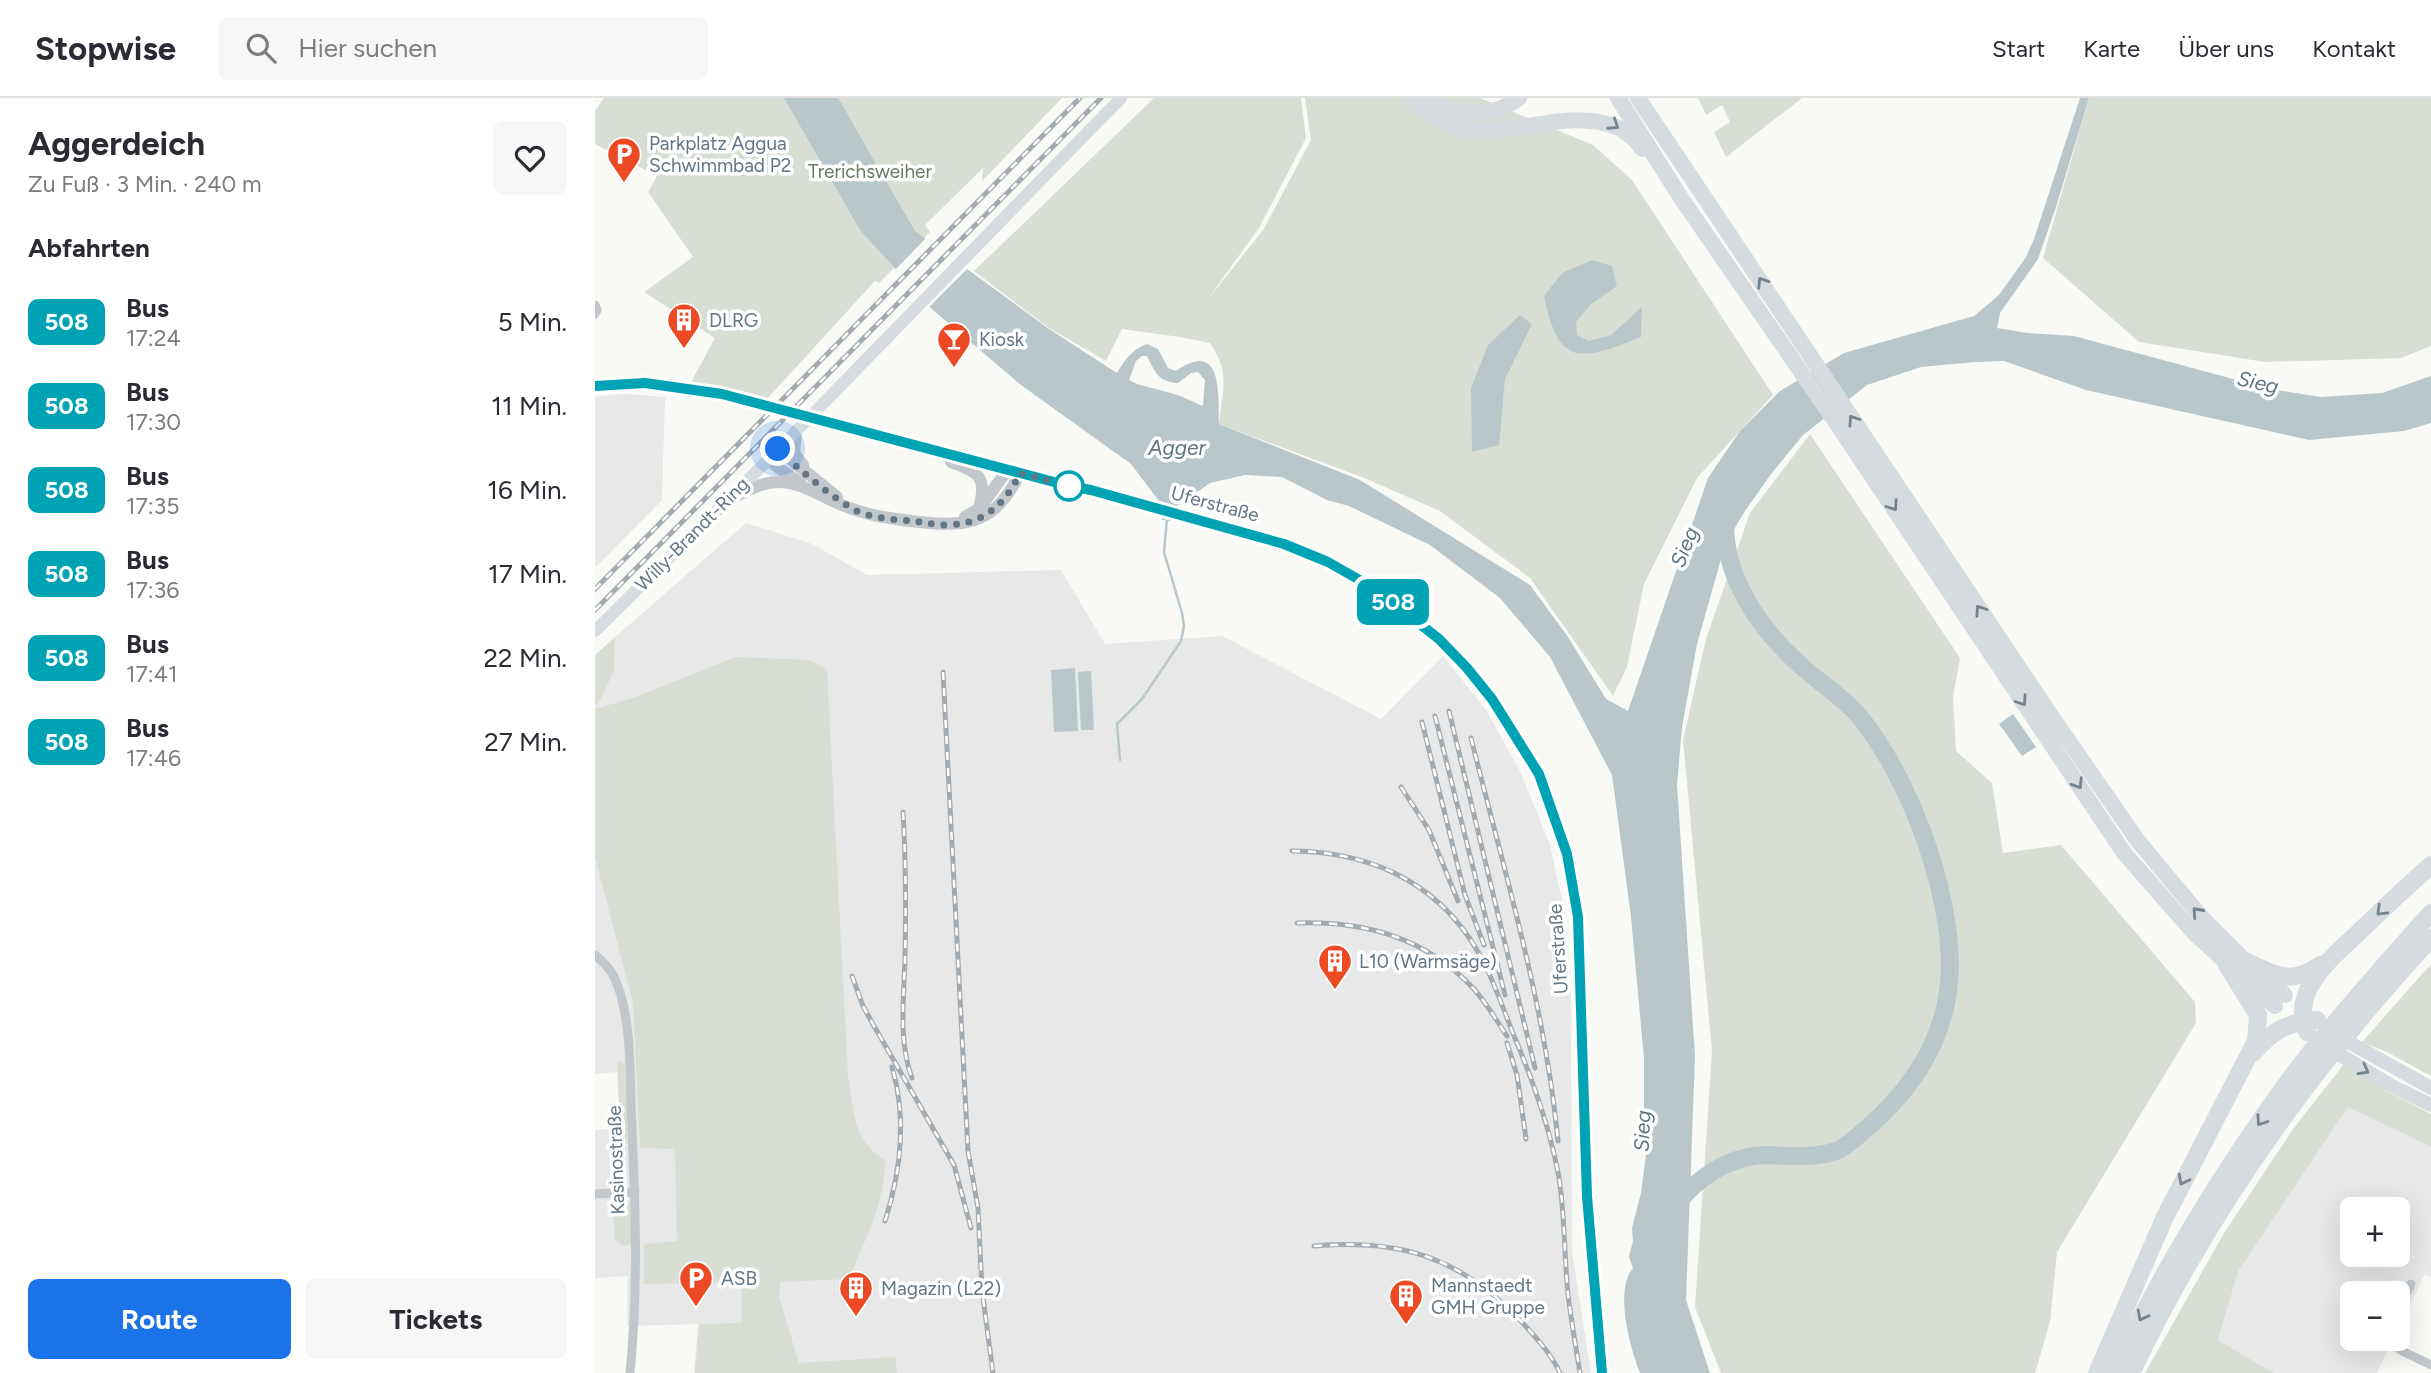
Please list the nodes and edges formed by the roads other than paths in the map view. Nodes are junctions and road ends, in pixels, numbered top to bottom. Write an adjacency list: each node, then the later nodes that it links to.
1 (1121, 98): 14 (main road, Willy-Brandt-Ring)
2 (1412, 98): 9 (highway, one-way to 9)
3 (1426, 98): 4 (highway)
4 (1519, 98)
5 (1618, 98): 9 (highway)
6 (1638, 98): 8 (highway)
7 (1653, 98): 8 (highway)
8 (1694, 179): 12 (highway, one-way to 8)
9 (1681, 198): 12 (highway)
10 (595, 305): 11 (street)
11 (595, 314)
12 (1793, 344): 25 (highway)
13 (595, 386): 15 (street, Uferstraße)
14 (793, 435): 16 (main road, Willy-Brandt-Ring); 19 (street)
15 (930, 449): 17 (street, Uferstraße); 21 (street)
16 (773, 454): 18 (street); 19 (street); 20 (main road, Willy-Brandt-Ring)
17 (1014, 471): 21 (street); 23 (street); 45 (street, Uferstraße)
18 (815, 492): 20 (street); 22 (street)
19 (833, 494): 22 (street)
20 (725, 502): 24 (main road, Willy-Brandt-Ring)
21 (980, 508): 23 (street)
22 (855, 510): 23 (street)
23 (922, 522)
24 (595, 631)
25 (2011, 671): 31 (highway, one-way to 25); 32 (highway, one-way to 32)
26 (2431, 865): 30 (highway, one-way to 30)
27 (2431, 913): 34 (highway)
28 (2431, 938): 34 (highway)
29 (595, 955): 40 (street, Kasinostraße)
30 (2332, 957): 31 (highway); 35 (highway)
31 (2245, 961): 33 (highway)
32 (2227, 965): 33 (highway); 36 (highway)
33 (2280, 1000): 35 (main road)
34 (2357, 1009): 37 (highway)
35 (2305, 1021): 36 (highway); 38 (main road); 39 (main road, one-way to 39)
36 (2250, 1056): 46 (highway, one-way to 46)
37 (2307, 1071): 47 (highway, one-way to 47); 48 (highway)
38 (2431, 1088)
39 (2431, 1105)
40 (635, 1192): 41 (street); 44 (street, Kasinostraße)
41 (595, 1194)
42 (2402, 1351): 43 (street)
43 (2431, 1365)
44 (630, 1373)
45 (1602, 1373)
46 (2097, 1373)
47 (2113, 1373)
48 (2131, 1373)

